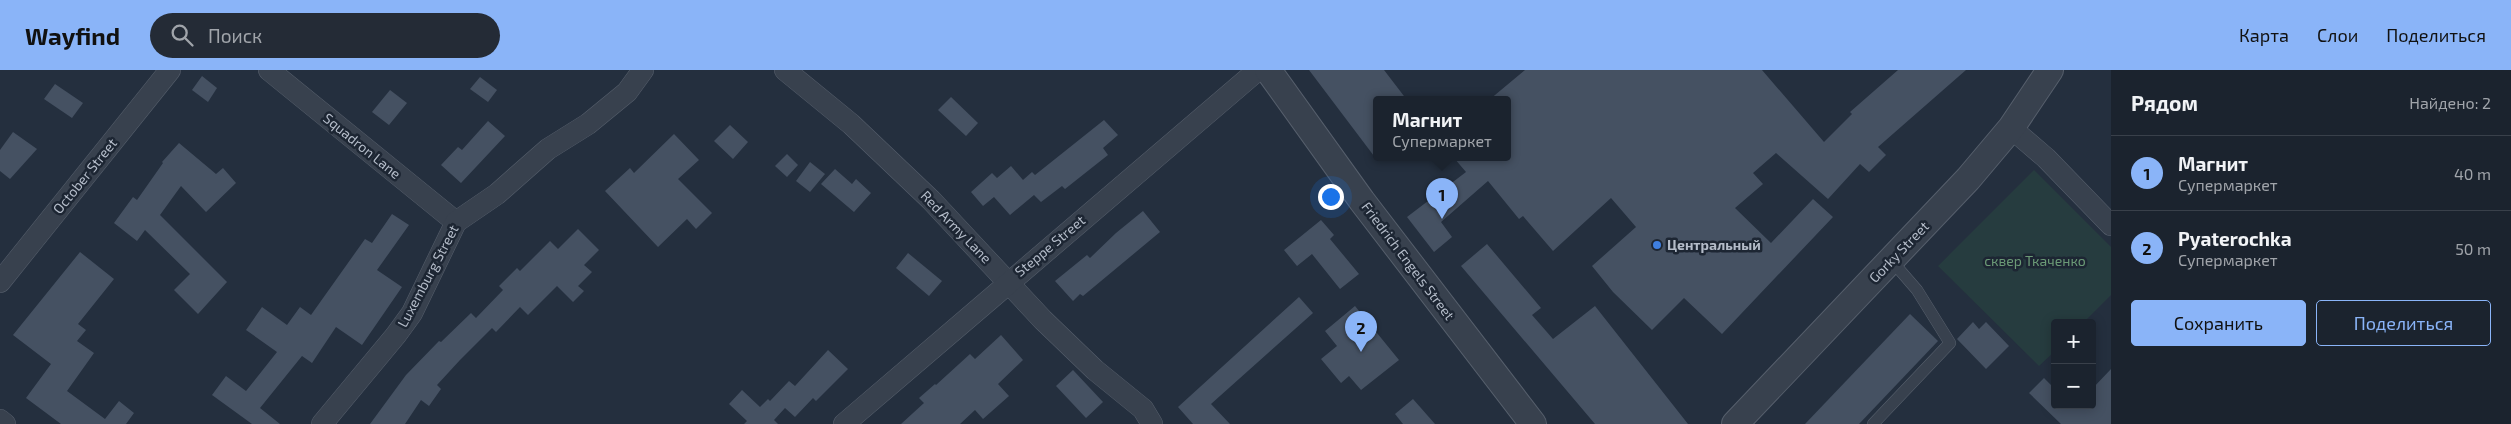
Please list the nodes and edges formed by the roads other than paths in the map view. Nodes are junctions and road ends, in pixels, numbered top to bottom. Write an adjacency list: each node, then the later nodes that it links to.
1 (170, 70): 12 (street, October Street)
2 (269, 70): 9 (street, Squadron Lane)
3 (643, 70): 9 (street, Luxemburg Street)
4 (785, 70): 13 (street, Red Army Lane)
5 (1258, 70): 13 (street, Steppe Street)
6 (1268, 70): 19 (street, Friedrich Engels Street)
7 (2050, 70): 8 (street, Gorky Street)
8 (2011, 128): 10 (street); 11 (street, Gorky Street)
9 (456, 222): 17 (street, Luxemburg Street)
10 (2111, 225)
11 (1891, 260): 20 (street, Gorky Street); 21 (lane)
12 (0, 282)
13 (1008, 282): 14 (street, Red Army Lane); 18 (street, Steppe Street)
14 (1148, 417)
15 (0, 420): 16 (street)
16 (5, 424)
17 (322, 424)
18 (844, 424)
19 (1533, 424)
20 (1735, 424)
21 (1873, 424)

